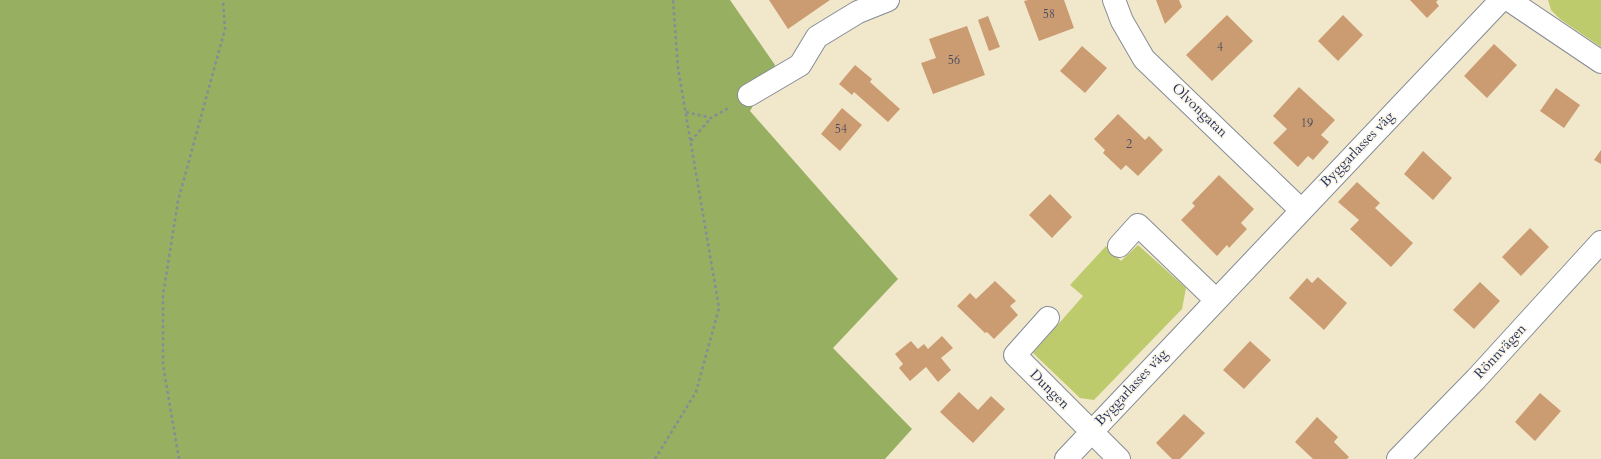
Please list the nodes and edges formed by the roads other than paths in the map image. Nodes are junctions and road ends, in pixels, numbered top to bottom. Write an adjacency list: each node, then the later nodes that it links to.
1 (888, 0): 6 (street)
2 (1114, 0): 7 (street, Olvongatan)
3 (1501, 0): 7 (street, Byggarlasses väg)
4 (1509, 0): 5 (street)
5 (1601, 62)
6 (749, 95)
7 (1301, 210): 10 (street, Byggarlasses väg)
8 (1601, 242): 15 (street, Rönnvägen)
9 (1119, 246): 10 (street)
10 (1216, 300): 12 (street, Byggarlasses väg)
11 (1048, 318): 12 (street, Dungen)
12 (1091, 432): 13 (street, Byggarlasses väg); 14 (street, Dungen)
13 (1066, 459)
14 (1119, 459)
15 (1398, 459)

